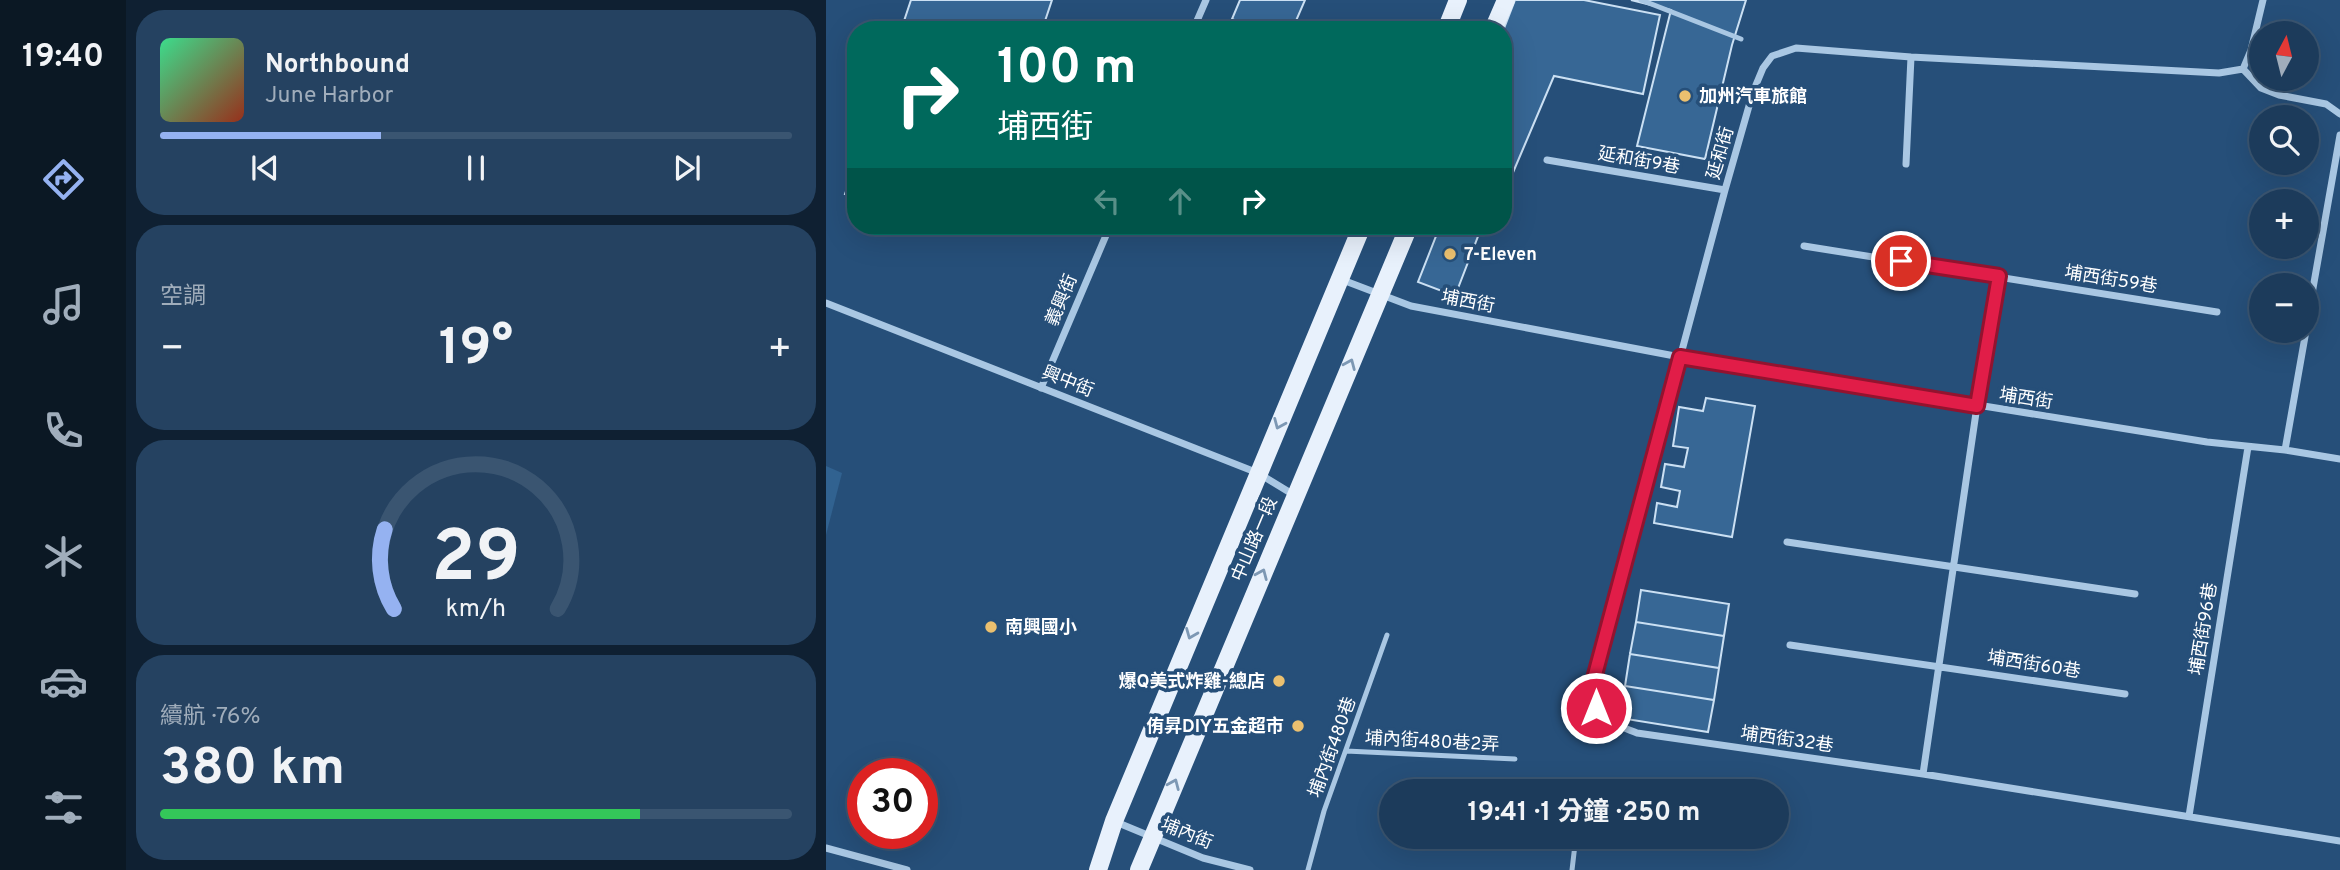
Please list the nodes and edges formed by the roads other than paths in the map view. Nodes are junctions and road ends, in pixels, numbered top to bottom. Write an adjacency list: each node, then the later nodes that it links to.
1 (1206, 0): 6 (street)
2 (1458, 0): 7 (main road)
3 (1506, 0): 8 (main road)
4 (1641, 0): 9 (lane)
5 (2263, 0): 11 (street)
6 (1197, 21)
7 (1450, 21)
8 (1497, 21)
9 (1741, 39)
10 (1911, 57): 11 (street, 延和街); 15 (street); 16 (street, 延和街)
11 (2243, 69): 12 (street)
12 (2340, 114)
13 (2340, 135): 21 (street)
14 (1547, 160): 16 (street, 延和街9巷)
15 (1906, 164)
16 (1725, 190): 28 (street, 延和街)
17 (1106, 235): 29 (street, 義興街)
18 (1358, 235): 23 (main road, 中山路一段)
19 (1405, 235): 24 (main road, 中山路一段)
20 (1804, 246): 22 (street, 埔西街59巷)
21 (2316, 273)
22 (1999, 276): 26 (street, 埔西街59巷); 30 (street)
23 (1339, 279): 24 (street, 埔西街); 34 (main road, 中山路一段, one-way to 34)
24 (1379, 293): 28 (street, 埔西街); 35 (main road, 中山路一段, one-way to 24)
25 (826, 303): 29 (street, 興中街)
26 (2217, 312)
27 (2304, 343): 32 (street)
28 (1680, 357): 30 (street, 埔西街); 45 (street, 埔西街32巷)
29 (1041, 388): 34 (street, 興中街)
30 (1977, 406): 31 (street, 埔西街); 37 (street)
31 (2248, 447): 32 (street, 埔西街); 46 (street, 埔西街96巷)
32 (2285, 450): 33 (street, 埔西街)
33 (2340, 459)
34 (1258, 473): 35 (street, 興中街); 47 (main road, 中山路一段, one-way to 47)
35 (1295, 495): 48 (main road, 中山路一段, one-way to 35)
36 (1787, 542): 37 (street)
37 (1953, 566): 38 (street); 41 (street)
38 (2135, 594)
39 (1387, 635): 43 (lane, 埔內街480巷)
40 (1790, 645): 41 (street, 埔西街60巷)
41 (1939, 666): 42 (street, 埔西街60巷); 45 (street)
42 (2125, 694)
43 (1346, 751): 44 (lane, 埔內街480巷2弄); 56 (lane, 埔內街480巷)
44 (1515, 759)
45 (1923, 774): 46 (street, 埔西街32巷)
46 (2189, 816): 49 (street, 埔西街32巷)
47 (1114, 821): 48 (street, 埔內街); 53 (main road, 中山路一段)
48 (1153, 837): 54 (main road, 中山路一段); 55 (street, 埔內街)
49 (2340, 841)
50 (826, 848): 52 (street)
51 (1574, 849): 57 (lane)
52 (907, 870)
53 (1098, 870)
54 (1139, 870)
55 (1250, 870)
56 (1308, 870)
57 (1572, 870)

